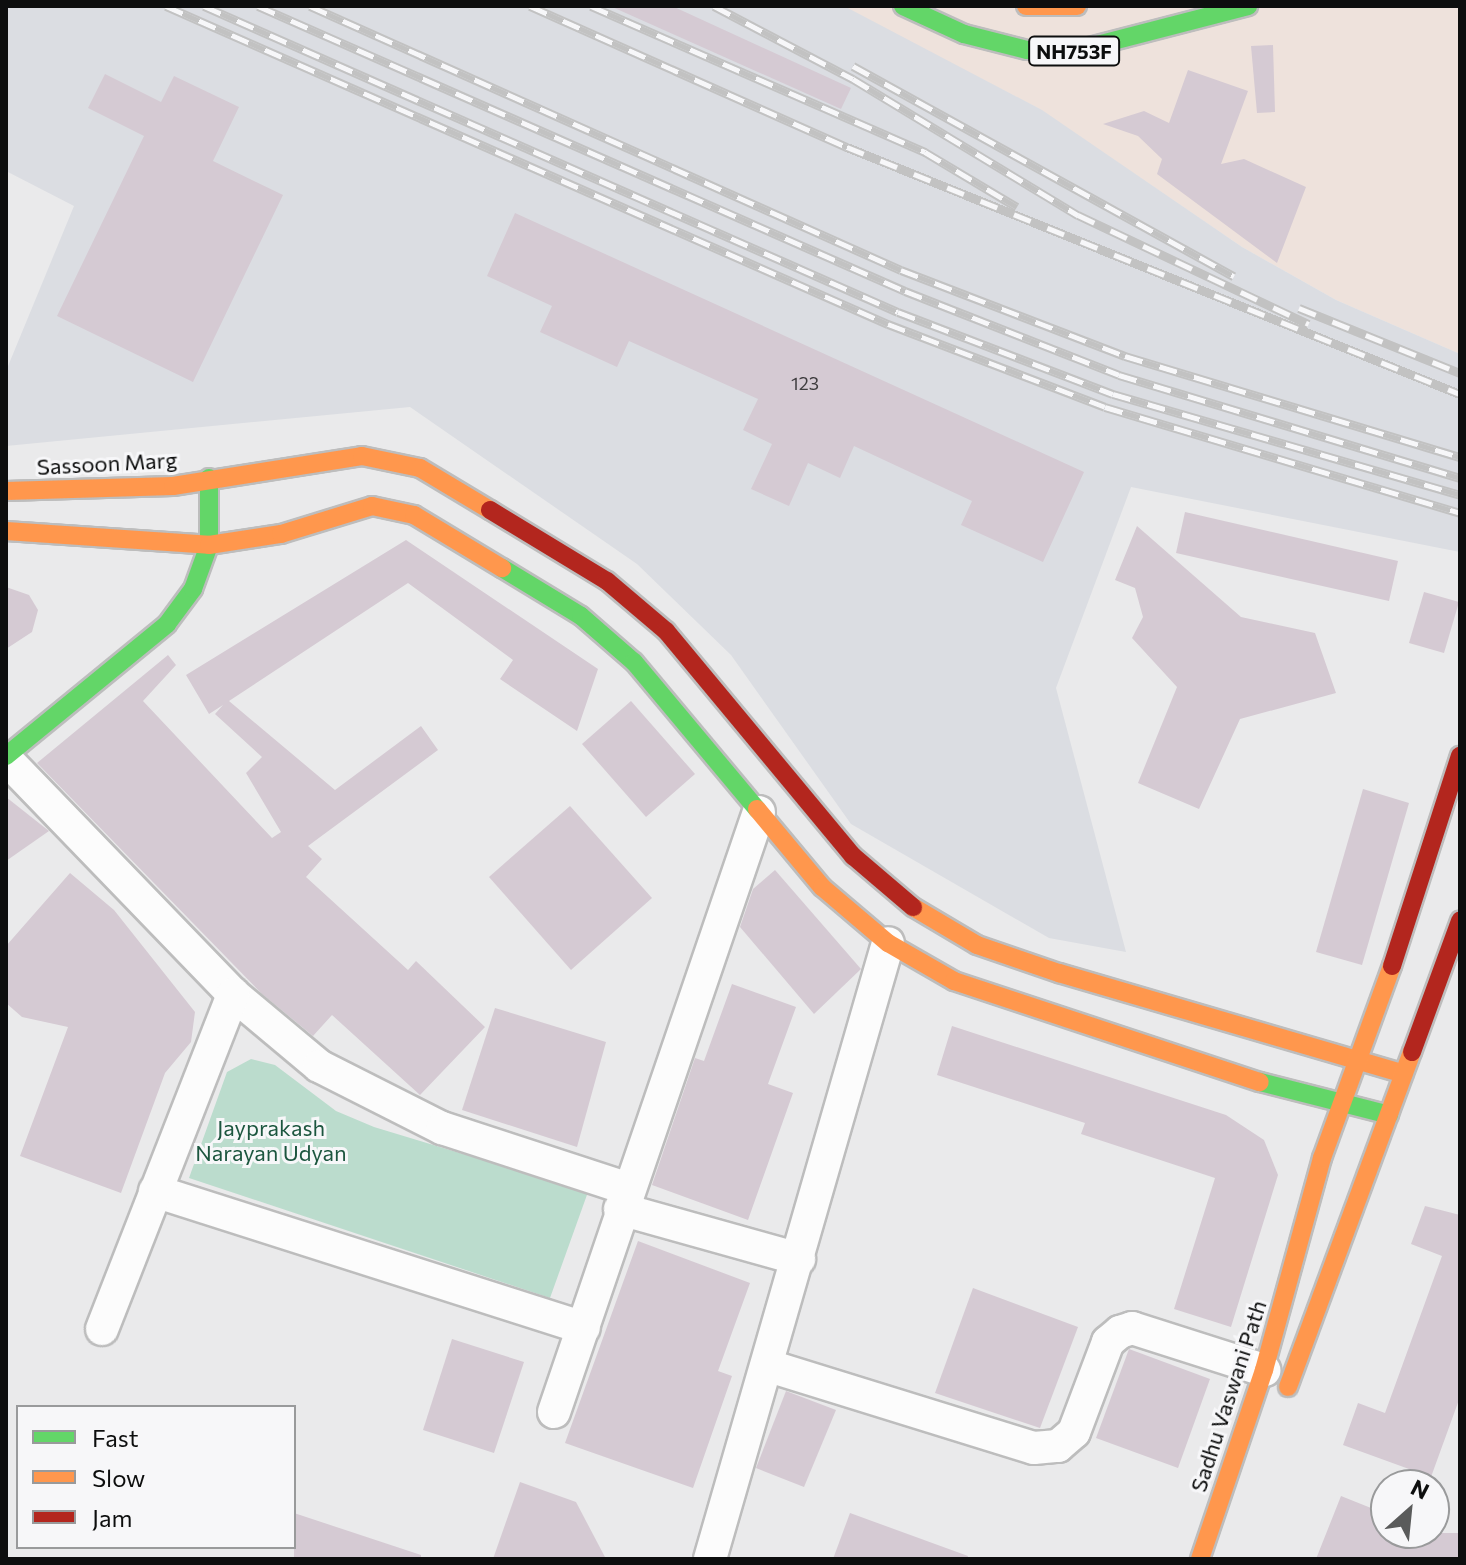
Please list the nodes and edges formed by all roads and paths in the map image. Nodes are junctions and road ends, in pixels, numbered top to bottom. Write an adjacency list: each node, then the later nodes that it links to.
1 (903, 6): 4 (main road, NH753F)
2 (1026, 6): 3 (main road, NH753F)
3 (1077, 6)
4 (1248, 6)
5 (209, 478): 6 (main road, Sassoon Marg); 8 (main road); 17 (main road, Sassoon Marg)
6 (13, 492)
7 (6, 531): 8 (main road)
8 (209, 545): 10 (main road); 11 (main road)
9 (1460, 756): 15 (main road)
10 (6, 758): 14 (street)
11 (759, 812): 13 (main road); 22 (street)
12 (1460, 921): 15 (main road)
13 (888, 943): 19 (main road); 23 (street)
14 (233, 994): 21 (street); 22 (street)
15 (1406, 996): 16 (main road); 17 (main road, Sadhu Vaswani Path); 18 (main road)
16 (1449, 1013)
17 (1356, 1061): 18 (main road, Sassoon Marg); 19 (main road, Sadhu Vaswani Path)
18 (1404, 1074): 20 (main road)
19 (1341, 1102): 20 (main road); 27 (main road, Sadhu Vaswani Path)
20 (1389, 1115): 28 (main road)
21 (155, 1191): 24 (street); 25 (street)
22 (623, 1198): 23 (street); 24 (street)
23 (799, 1259): 26 (street)
24 (584, 1328): 29 (street)
25 (102, 1329)
26 (769, 1366): 27 (street); 30 (street)
27 (1264, 1370): 31 (main road, Sadhu Vaswani Path)
28 (1281, 1405)
29 (554, 1412)
30 (710, 1559)
31 (1200, 1559)

